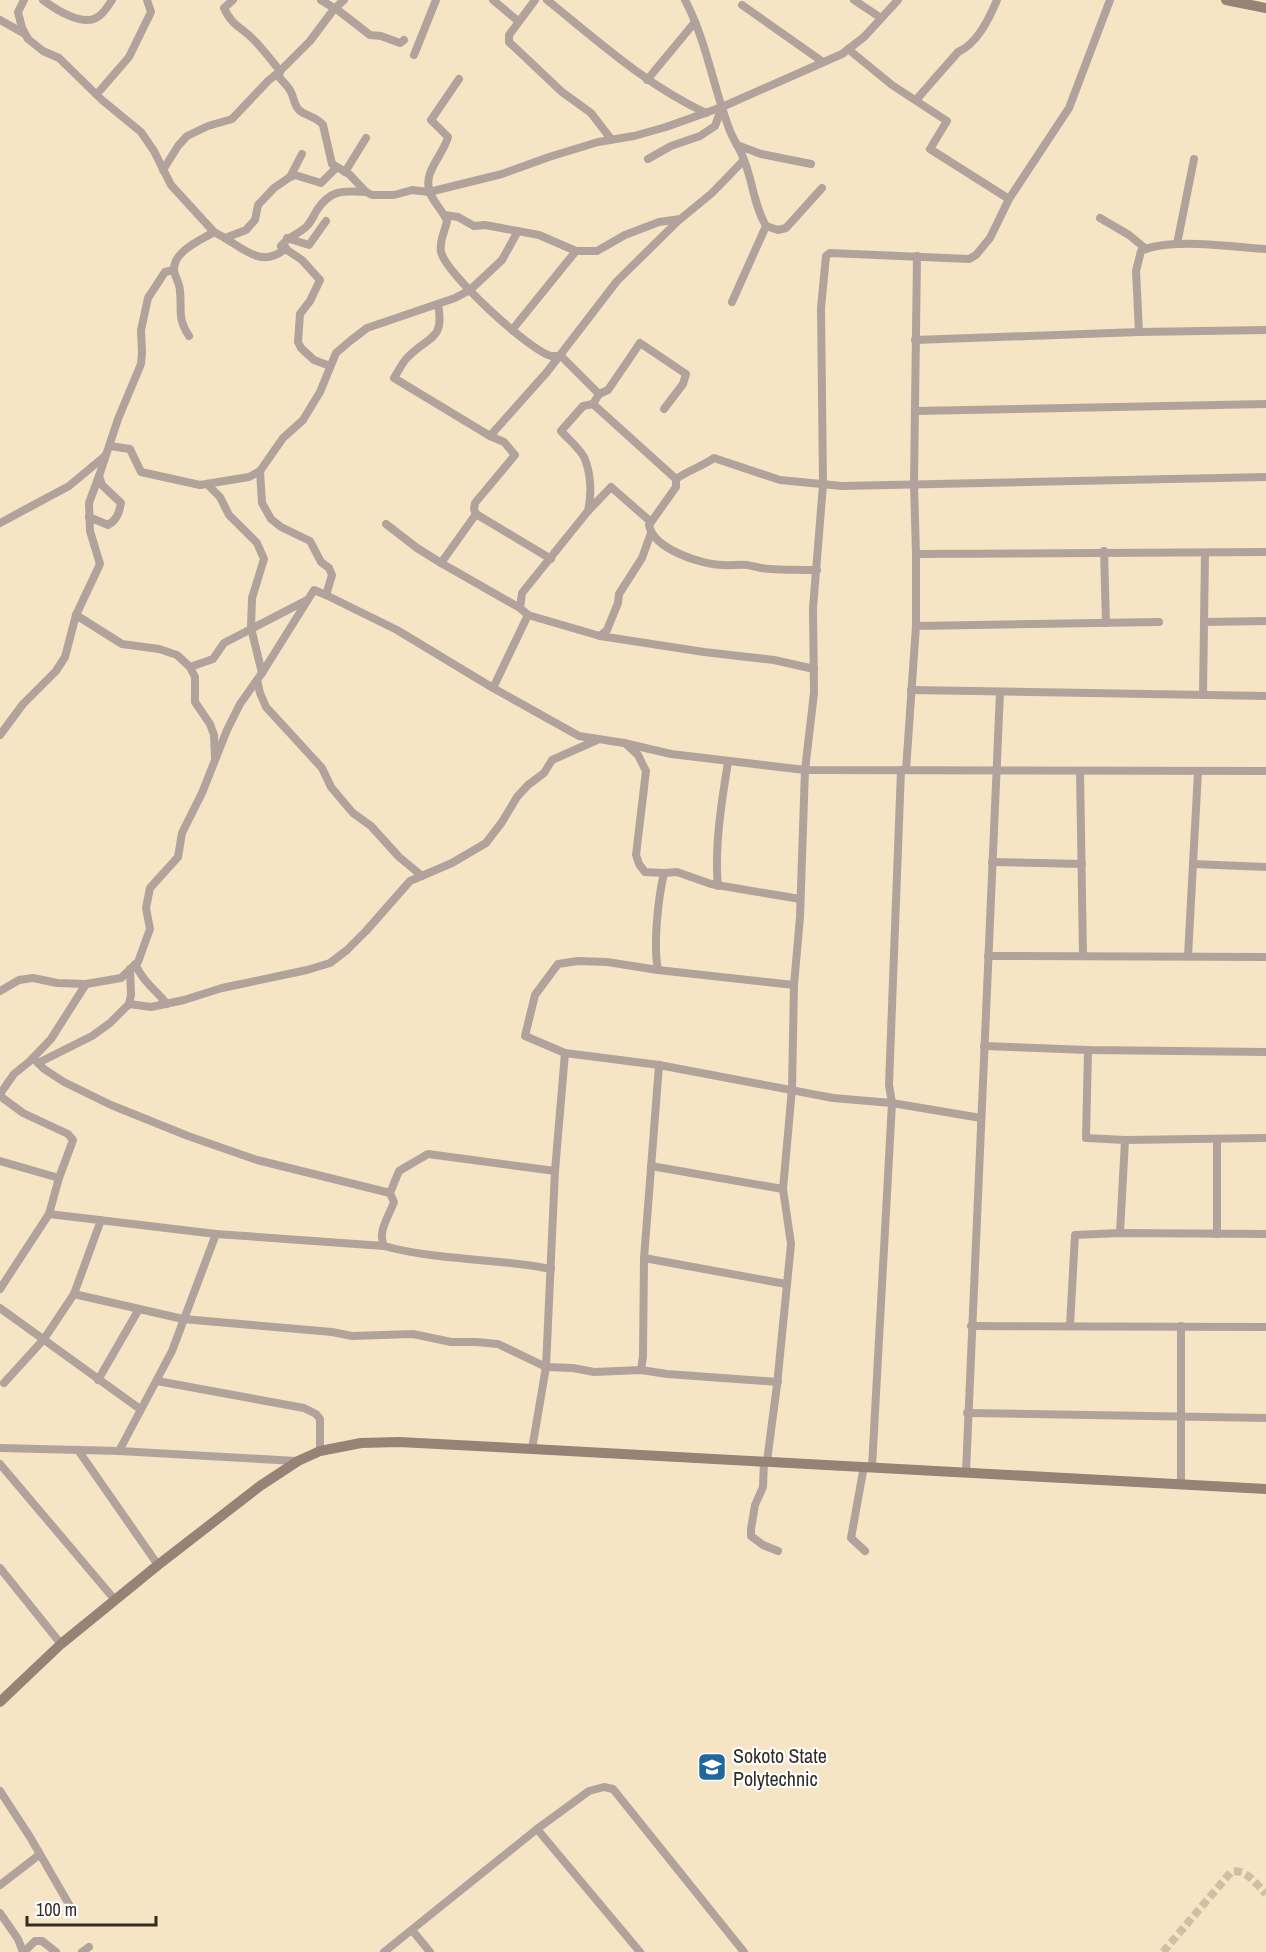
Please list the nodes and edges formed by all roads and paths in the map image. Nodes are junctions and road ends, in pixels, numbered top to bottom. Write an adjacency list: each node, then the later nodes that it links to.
1 (24, 0): 25 (street)
2 (43, 0): 3 (street)
3 (112, 0)
4 (147, 0): 33 (street)
5 (233, 0): 30 (street)
6 (321, 0): 20 (street)
7 (344, 0): 20 (street)
8 (436, 0): 28 (street)
9 (493, 0): 23 (street)
10 (535, 0): 23 (street)
11 (547, 0): 32 (street)
12 (685, 0): 24 (street)
13 (854, 0): 21 (street)
14 (898, 0): 21 (street)
15 (997, 0): 34 (street)
16 (1110, 0): 52 (street)
17 (1226, 0): 19 (street)
18 (741, 4): 29 (street)
19 (1266, 8)
20 (334, 9): 26 (street); 30 (street)
21 (881, 18): 27 (street)
22 (0, 20): 25 (street)
23 (518, 21): 38 (street)
24 (695, 22): 32 (street); 35 (street)
25 (25, 34): 33 (street)
26 (404, 40)
27 (848, 49): 29 (street); 34 (street)
28 (414, 56)
29 (823, 62): 35 (street)
30 (280, 71): 45 (street); 46 (street)
31 (459, 79): 51 (street)
32 (647, 80): 36 (street)
33 (97, 94): 46 (street)
34 (916, 100): 52 (street)
35 (722, 107): 36 (street); 39 (street); 41 (street)
36 (706, 113): 38 (street)
37 (366, 138): 47 (street)
38 (611, 140): 51 (street)
39 (737, 145): 43 (street); 44 (street)
40 (302, 154): 48 (street)
41 (648, 159)
42 (1194, 159): 62 (street)
43 (744, 160): 54 (street); 57 (street)
44 (811, 164)
45 (336, 168): 47 (street); 48 (street)
46 (163, 171): 59 (street)
47 (345, 172): 50 (street)
48 (290, 177): 60 (street)
49 (822, 188): 57 (street)
50 (366, 192): 51 (street); 61 (street)
51 (429, 192): 53 (street)
52 (1009, 199): 67 (street)
53 (445, 215): 58 (street); 69 (street)
54 (681, 218): 66 (street); 77 (street)
55 (1100, 218): 64 (street)
56 (326, 221): 61 (street)
57 (766, 226): 70 (street)
58 (518, 231): 66 (street); 69 (street)
59 (214, 232): 60 (street); 68 (street)
60 (225, 238): 63 (street)
61 (287, 238): 63 (street)
62 (1177, 244): 64 (street); 65 (street)
63 (286, 248): 78 (street)
64 (1146, 249): 74 (street)
65 (1266, 249)
66 (576, 251): 72 (street)
67 (917, 256): 76 (street); 93 (street)
68 (173, 270): 75 (street); 85 (street)
69 (470, 290): 71 (street); 72 (street)
70 (732, 302)
71 (438, 304): 78 (street); 84 (street)
72 (512, 330): 77 (street)
73 (1266, 330): 74 (street)
74 (1139, 332): 76 (street)
75 (189, 336)
76 (915, 340): 83 (street)
77 (561, 356): 79 (street); 84 (street)
78 (330, 366): 87 (street)
79 (599, 394): 80 (street); 82 (street)
80 (593, 404): 90 (street); 94 (street)
81 (1266, 404): 83 (street)
82 (664, 409)
83 (916, 411): 92 (street)
84 (490, 436): 95 (street)
85 (110, 446): 86 (street); 91 (street)
86 (106, 455): 88 (street); 98 (street)
87 (260, 471): 91 (street); 108 (street)
88 (99, 476): 96 (street); 96 (street)
89 (1266, 477): 92 (street)
90 (676, 479): 93 (street); 97 (street)
91 (207, 484): 118 (street)
92 (914, 484): 93 (street); 104 (street)
93 (823, 485): 107 (street)
94 (588, 511): 97 (street); 105 (street)
95 (476, 514): 105 (street); 106 (street)
96 (89, 517): 111 (street)
97 (651, 522): 100 (street)
98 (0, 523)
99 (386, 524): 106 (street)
100 (651, 533): 107 (street); 119 (street)
101 (1104, 551): 103 (street); 104 (street); 114 (street)
102 (1266, 552): 103 (street)
103 (1205, 553): 116 (street)
104 (916, 554): 117 (street)
105 (551, 559): 110 (street)
106 (441, 562): 110 (street)
107 (817, 570): 121 (street)
108 (326, 594): 109 (street); 123 (street)
109 (309, 599): 118 (street); 122 (street)
110 (520, 608): 112 (street)
111 (76, 615): 120 (street); 128 (street)
112 (528, 615): 119 (street); 123 (street)
113 (1266, 621): 116 (street)
114 (1106, 622): 115 (street); 117 (street)
115 (1159, 622)
116 (1204, 622): 126 (street)
117 (916, 626): 124 (street)
118 (251, 628): 120 (street); 122 (street)
119 (600, 636): 121 (street)
120 (190, 667): 131 (street)
121 (814, 669): 133 (street)
122 (260, 677): 131 (street); 144 (street)
123 (493, 688): 129 (street)
124 (911, 690): 125 (street); 134 (street)
125 (1000, 693): 126 (street); 135 (street)
126 (1203, 694): 127 (street)
127 (1266, 696)
128 (0, 735)
129 (597, 740): 130 (street); 144 (street)
130 (624, 743): 132 (street); 143 (street)
131 (216, 761): 151 (street)
132 (728, 762): 133 (street); 145 (street)
133 (805, 770): 134 (street); 146 (street)
134 (904, 770): 135 (street); 166 (street)
135 (996, 771): 136 (street); 139 (street)
136 (1080, 771): 138 (street); 140 (street)
137 (1266, 771): 138 (street)
138 (1198, 772): 141 (street)
139 (992, 862): 140 (street); 147 (street)
140 (1082, 864): 148 (street)
141 (1193, 864): 142 (street); 149 (street)
142 (1266, 867)
143 (664, 873): 145 (street); 152 (street)
144 (422, 876): 157 (street)
145 (718, 886): 146 (street)
146 (800, 899): 154 (street)
147 (988, 956): 148 (street); 158 (street)
148 (1083, 956): 149 (street)
149 (1188, 957): 150 (street)
150 (1266, 957)
151 (133, 967): 153 (street); 156 (street); 157 (street)
152 (658, 970): 154 (street); 161 (street)
153 (86, 984): 155 (street); 162 (street)
154 (794, 985): 164 (street)
155 (0, 991)
156 (129, 1004): 157 (street); 162 (street)
157 (167, 1004)
158 (984, 1046): 159 (street); 167 (street)
159 (1088, 1050): 160 (street); 170 (street)
160 (1266, 1052)
161 (565, 1053): 163 (street); 173 (street)
162 (35, 1061): 165 (street); 176 (street)
163 (659, 1065): 164 (street); 172 (street)
164 (792, 1089): 166 (street); 175 (street)
165 (0, 1095): 174 (street)
166 (892, 1103): 167 (street); 215 (street)
167 (981, 1118): 192 (street)
168 (1266, 1138): 169 (street)
169 (1217, 1139): 170 (street); 181 (street)
170 (1125, 1140): 180 (street)
171 (0, 1161): 174 (street)
172 (651, 1166): 175 (street); 184 (street)
173 (555, 1171): 176 (street); 185 (street)
174 (59, 1178): 177 (street)
175 (783, 1190): 186 (street)
176 (390, 1193): 183 (street)
177 (49, 1214): 178 (street); 187 (street)
178 (101, 1220): 179 (street); 188 (street)
179 (216, 1233): 183 (street); 191 (street)
180 (1120, 1233): 181 (street); 193 (street)
181 (1217, 1234): 182 (street)
182 (1266, 1234)
183 (384, 1246): 185 (street)
184 (644, 1258): 186 (street); 198 (street)
185 (551, 1269): 197 (street)
186 (786, 1284): 201 (street)
187 (0, 1289)
188 (74, 1294): 190 (street); 196 (street)
189 (0, 1308): 196 (street)
190 (139, 1309): 191 (street); 199 (street)
191 (183, 1319): 197 (street); 200 (street)
192 (971, 1326): 193 (street); 204 (street)
193 (1070, 1326): 194 (street)
194 (1181, 1326): 195 (street); 205 (street)
195 (1266, 1326)
196 (44, 1339): 199 (street); 202 (street)
197 (546, 1367): 198 (street); 208 (street)
198 (641, 1370): 201 (street)
199 (98, 1380): 203 (street)
200 (157, 1381): 203 (street); 211 (street)
201 (778, 1382): 213 (street)
202 (4, 1383)
203 (140, 1409): 210 (street)
204 (968, 1413): 205 (street); 216 (street)
205 (1180, 1417): 206 (street); 217 (street)
206 (1266, 1418)
207 (0, 1448): 209 (street)
208 (532, 1449): 211 (street); 213 (street)
209 (78, 1450): 210 (street); 221 (street)
210 (119, 1451): 212 (street)
211 (320, 1451): 212 (street)
212 (298, 1461): 221 (street)
213 (766, 1461): 215 (street); 219 (street)
214 (0, 1464): 223 (street)
215 (868, 1466): 216 (street); 220 (street)
216 (966, 1472): 217 (street)
217 (1181, 1484): 218 (street)
218 (1266, 1489)
219 (778, 1551)
220 (865, 1551)
221 (158, 1565): 223 (street)
222 (0, 1568): 224 (street)
223 (116, 1600): 224 (street)
224 (61, 1644): 225 (street)
225 (0, 1702)
226 (0, 1791): 228 (street)
227 (537, 1829): 232 (street); 237 (street); 238 (street)
228 (39, 1855): 229 (street); 231 (street)
229 (0, 1886)
230 (0, 1913): 233 (street)
231 (74, 1913)
232 (412, 1930): 235 (street); 236 (street)
233 (24, 1952): 234 (street)
234 (56, 1952)
235 (384, 1952)
236 (430, 1952)
237 (640, 1952)
238 (744, 1952)

